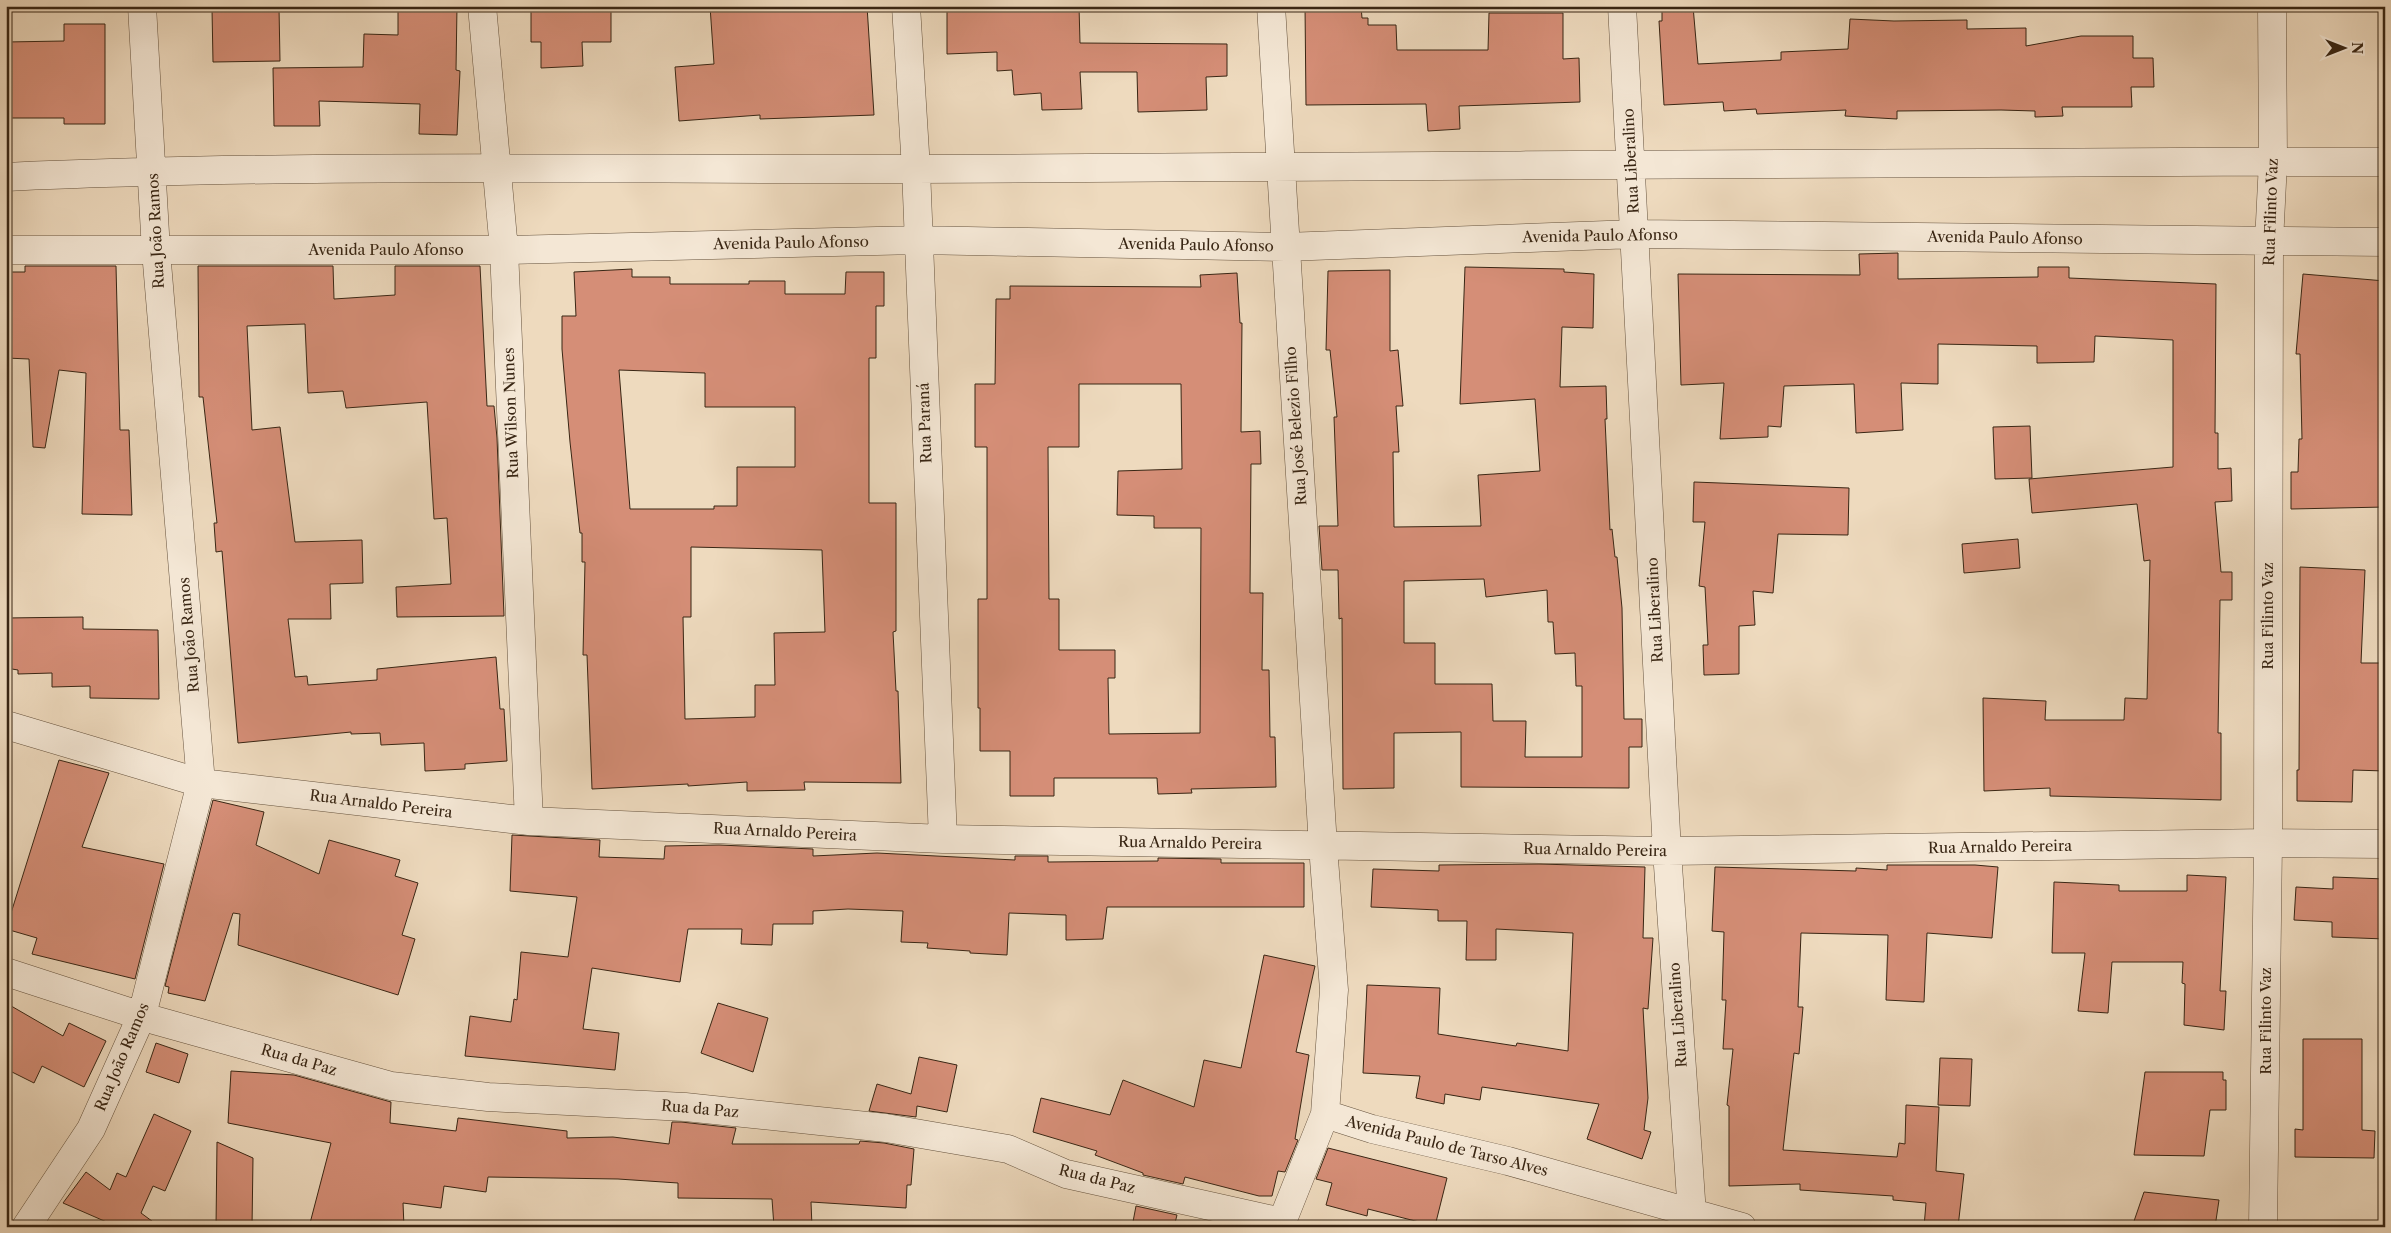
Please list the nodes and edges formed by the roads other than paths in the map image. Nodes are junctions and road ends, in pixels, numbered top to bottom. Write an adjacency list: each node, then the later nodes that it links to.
1 (142, 6): 13 (street, Rua João Ramos)
2 (482, 6): 11 (street, Rua Wilson Nunes)
3 (906, 6): 12 (street, Rua Paraná)
4 (1271, 6): 10 (street, Rua José Belezio Filho)
5 (1622, 6): 9 (street, Rua Liberalino)
6 (2272, 6): 7 (street, Rua Filinto Vaz)
7 (2273, 162): 8 (street); 9 (street); 17 (street, Rua Filinto Vaz)
8 (2385, 162)
9 (1631, 164): 10 (street); 15 (street, Rua Liberalino)
10 (1282, 166): 12 (street); 19 (street, Rua José Belezio Filho)
11 (495, 168): 12 (street); 13 (street); 21 (street, Rua Wilson Nunes)
12 (916, 169): 16 (street, Rua Paraná)
13 (152, 170): 14 (street); 22 (street, Rua João Ramos)
14 (6, 177)
15 (1635, 234): 17 (street, Avenida Paulo Afonso); 19 (street, Avenida Paulo Afonso); 30 (street, Rua Liberalino)
16 (918, 240): 19 (street, Avenida Paulo Afonso); 21 (street, Avenida Paulo Afonso); 26 (street, Rua Paraná)
17 (2269, 242): 18 (street, Avenida Paulo Afonso); 27 (street, Rua Filinto Vaz)
18 (2385, 242)
19 (1285, 247): 29 (street, Rua José Belezio Filho)
20 (6, 250): 22 (street, Avenida Paulo Afonso)
21 (504, 250): 22 (street, Avenida Paulo Afonso); 25 (street, Rua Wilson Nunes)
22 (156, 251): 24 (street, Rua João Ramos)
23 (6, 726): 24 (street, Rua Arnaldo Pereira)
24 (201, 783): 25 (street, Rua Arnaldo Pereira); 32 (street, Rua João Ramos)
25 (529, 821): 26 (street, Rua Arnaldo Pereira)
26 (943, 839): 29 (street, Rua Arnaldo Pereira)
27 (2268, 843): 28 (street, Rua Arnaldo Pereira); 30 (street, Rua Arnaldo Pereira); 38 (street, Rua Filinto Vaz)
28 (2385, 844)
29 (1323, 846): 30 (street, Rua Arnaldo Pereira); 33 (street, Avenida Paulo de Tarso Alves)
30 (1667, 851): 34 (street, Rua Liberalino)
31 (6, 972): 32 (street, Rua da Paz)
32 (142, 1015): 35 (street, Rua da Paz); 36 (street, Rua João Ramos)
33 (1325, 1114): 34 (street, Avenida Paulo de Tarso Alves); 35 (street, Rua da Paz)
34 (1692, 1214): 37 (street, Avenida Paulo de Tarso Alves)
35 (1280, 1224)
36 (26, 1227)
37 (1742, 1227)
38 (2263, 1227)

